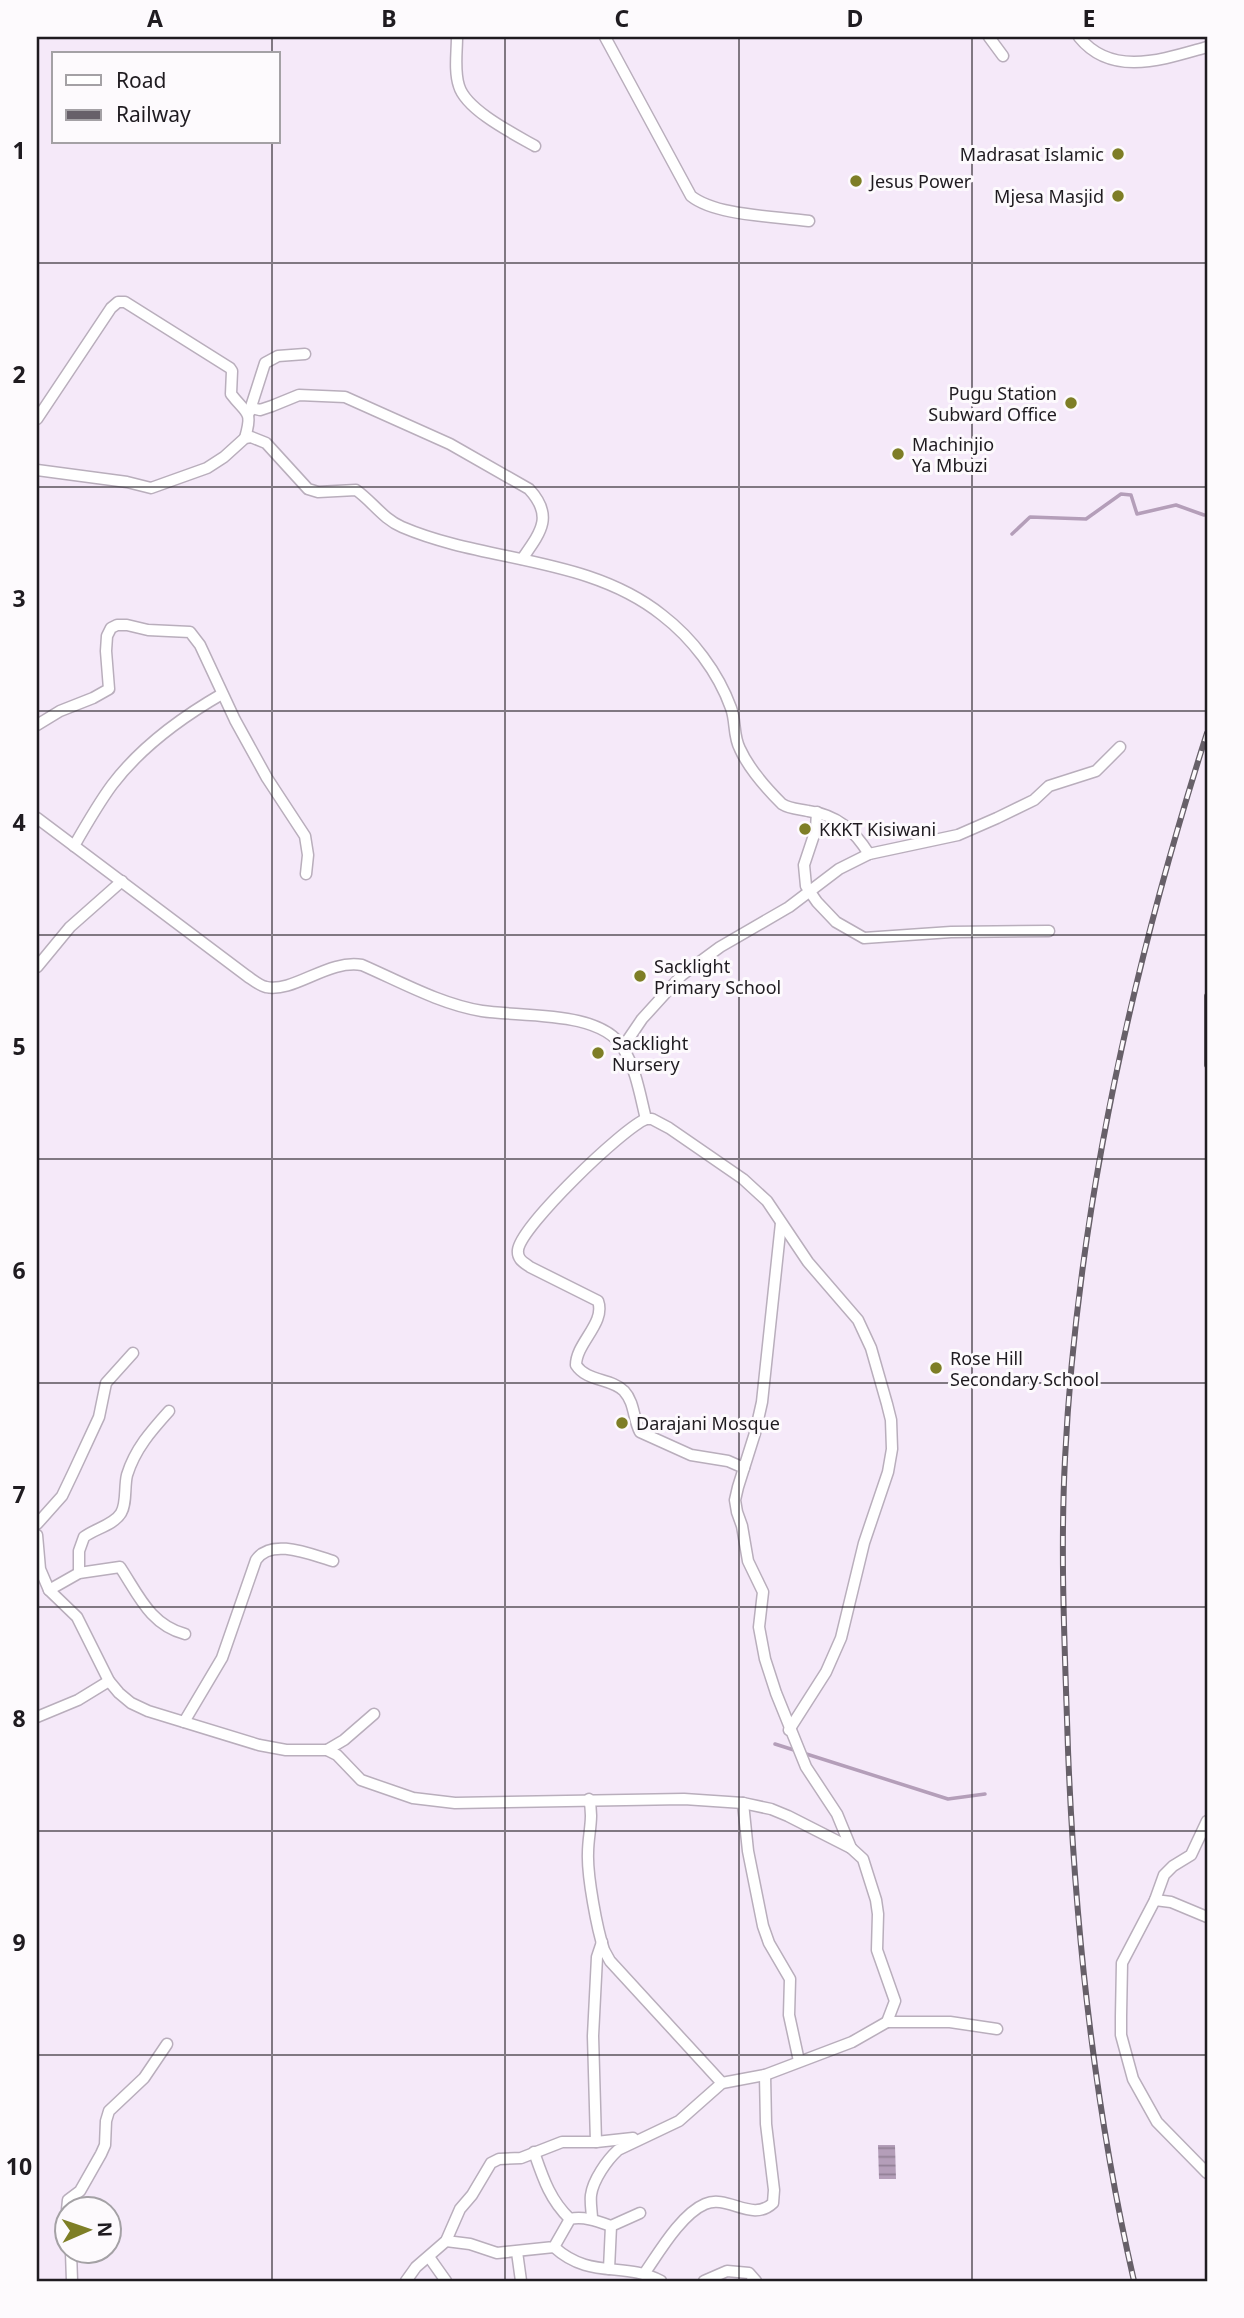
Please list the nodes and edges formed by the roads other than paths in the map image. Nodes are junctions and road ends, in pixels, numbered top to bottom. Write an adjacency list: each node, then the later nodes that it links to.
1 (457, 37): 7 (street)
2 (605, 37): 8 (street)
3 (989, 37): 6 (street)
4 (1079, 37): 5 (street)
5 (1207, 47)
6 (1003, 56)
7 (535, 146)
8 (808, 221)
9 (305, 354): 10 (street)
10 (250, 411): 11 (street); 12 (street); 14 (street)
11 (37, 419)
12 (245, 438): 13 (street); 14 (street)
13 (37, 470)
14 (522, 559): 18 (street)
15 (222, 694): 16 (street); 20 (street); 22 (street)
16 (37, 725)
17 (1120, 747): 21 (street)
18 (817, 812): 21 (street); 24 (street)
19 (37, 818): 20 (street)
20 (74, 846): 23 (street)
21 (869, 854): 24 (street)
22 (306, 874)
23 (122, 881): 26 (street); 27 (street)
24 (809, 892): 25 (street); 27 (street)
25 (1049, 932)
26 (37, 967)
27 (623, 1047): 28 (street)
28 (646, 1119): 29 (street); 32 (street)
29 (781, 1222): 32 (street); 43 (street)
30 (132, 1353): 33 (street)
31 (169, 1411): 36 (street)
32 (744, 1468): 43 (street)
33 (37, 1524)
34 (37, 1535): 37 (street)
35 (333, 1561): 42 (street)
36 (79, 1573): 37 (street); 38 (street)
37 (49, 1590): 39 (street)
38 (184, 1634)
39 (109, 1681): 41 (street); 42 (street)
40 (374, 1714): 44 (street)
41 (37, 1717)
42 (184, 1722): 44 (street)
43 (789, 1730): 48 (street)
44 (327, 1749): 45 (street)
45 (589, 1799): 46 (street); 51 (street)
46 (743, 1803): 48 (street); 55 (street)
47 (1207, 1821): 49 (street)
48 (851, 1848): 52 (street)
49 (1155, 1900): 50 (street); 61 (street)
50 (1207, 1917)
51 (602, 1942): 57 (street); 59 (street)
52 (887, 2022): 53 (street); 55 (street)
53 (997, 2029)
54 (167, 2044): 62 (street)
55 (799, 2061): 56 (street)
56 (765, 2076): 57 (street); 72 (street)
57 (722, 2083): 58 (street)
58 (644, 2137): 59 (street); 65 (street)
59 (596, 2142): 60 (street)
60 (534, 2152): 64 (street); 67 (street)
61 (1207, 2173)
62 (73, 2196)
63 (640, 2213): 66 (street)
64 (570, 2219): 65 (street); 68 (street)
65 (592, 2219): 66 (street)
66 (611, 2227): 71 (street)
67 (446, 2241): 69 (street); 70 (street)
68 (554, 2247): 69 (street); 71 (street)
69 (517, 2252): 75 (street)
70 (429, 2257): 73 (street); 74 (street)
71 (609, 2269): 72 (street)
72 (643, 2274): 76 (street)
73 (407, 2281)
74 (446, 2281)
75 (521, 2281)
76 (661, 2281)
77 (704, 2281): 78 (street)
78 (756, 2281)

